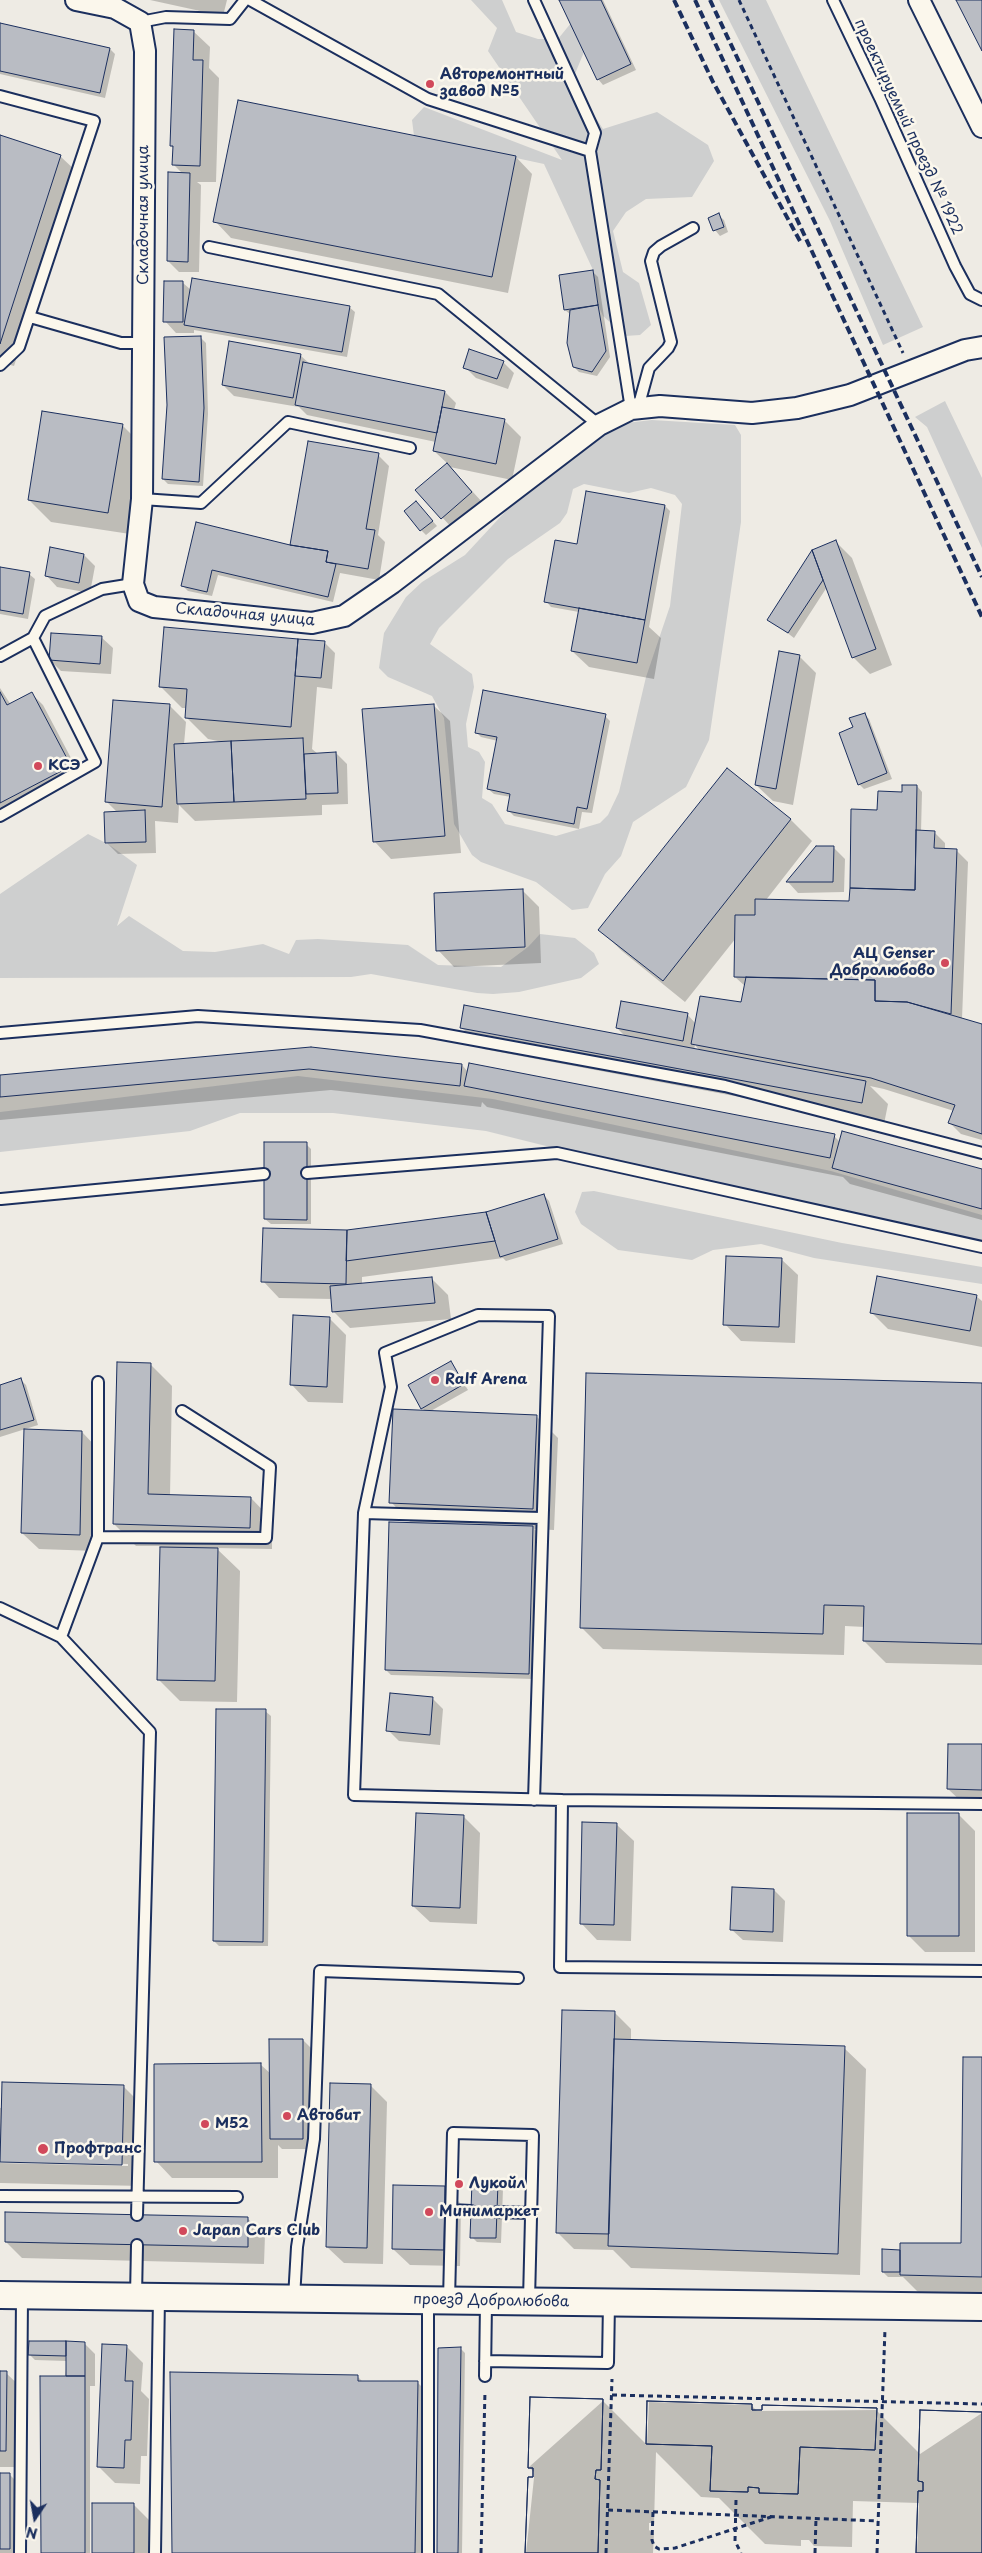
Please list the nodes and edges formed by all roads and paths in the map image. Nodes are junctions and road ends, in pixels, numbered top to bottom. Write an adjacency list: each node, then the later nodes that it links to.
1 (76, 0): 8 (street)
2 (245, 0): 8 (lane)
3 (250, 0): 11 (lane)
4 (534, 0): 11 (lane)
5 (739, 0): 19 (path)
6 (833, 0): 14 (lane, проектируемый проезд № 1922)
7 (919, 0): 10 (street)
8 (140, 22): 16 (street, Складочная улица)
9 (0, 96): 15 (lane)
10 (982, 127)
11 (590, 151): 20 (lane)
12 (693, 228): 20 (lane)
13 (209, 248): 21 (lane)
14 (982, 300)
15 (30, 316): 16 (lane); 18 (lane)
16 (143, 343): 23 (street, Складочная улица)
17 (982, 347): 19 (street, Складочная улица)
18 (0, 365)
19 (911, 371): 20 (street, Складочная улица)
20 (634, 408): 21 (street, Складочная улица)
21 (599, 425): 24 (street, Складочная улица)
22 (410, 448): 23 (lane)
23 (142, 499): 24 (street, Складочная улица)
24 (133, 584): 25 (lane)
25 (33, 638): 26 (lane); 27 (lane)
26 (0, 656)
27 (0, 816)
28 (0, 1033): 29 (lane)
29 (982, 1153)
30 (307, 1173): 33 (lane)
31 (264, 1174): 32 (lane)
32 (1, 1199)
33 (982, 1247)
34 (98, 1382): 38 (lane)
35 (182, 1411): 38 (lane)
36 (364, 1513): 37 (lane); 37 (lane); 41 (lane)
37 (541, 1518): 41 (lane)
38 (98, 1537): 40 (lane)
39 (0, 1608): 40 (lane)
40 (61, 1637): 48 (lane)
41 (534, 1800): 42 (lane)
42 (562, 1800): 43 (lane); 44 (lane)
43 (982, 1804)
44 (982, 1971)
45 (518, 1978): 57 (lane)
46 (0, 2196): 48 (lane)
47 (237, 2197): 48 (lane)
48 (137, 2198): 53 (lane)
49 (451, 2210): 50 (lane); 52 (lane); 58 (lane)
50 (471, 2211)
51 (497, 2212): 52 (lane)
52 (531, 2213): 60 (lane)
53 (137, 2215)
54 (136, 2245): 56 (lane)
55 (11, 2295): 56 (street, проезд Добролюбова); 78 (lane)
56 (147, 2297): 57 (street, проезд Добролюбова); 79 (lane)
57 (294, 2298): 58 (street, проезд Добролюбова)
58 (439, 2300): 59 (street, проезд Добролюбова); 80 (lane)
59 (486, 2300): 60 (street, проезд Добролюбова); 64 (lane)
60 (529, 2302): 61 (street, проезд Добролюбова)
61 (609, 2302): 62 (street, проезд Добролюбова); 65 (lane)
62 (982, 2306)
63 (885, 2324): 68 (path)
64 (485, 2361): 65 (lane); 66 (lane)
65 (608, 2363): 67 (path)
66 (485, 2376): 81 (path)
67 (612, 2395): 68 (path); 71 (path)
68 (882, 2401): 69 (path); 76 (path)
69 (982, 2404)
70 (736, 2500): 73 (path)
71 (608, 2510): 72 (path); 82 (path)
72 (653, 2512): 73 (path); 77 (path)
73 (735, 2515): 74 (path); 77 (path)
74 (774, 2516): 75 (path); 77 (path)
75 (816, 2518): 76 (path); 84 (path)
76 (878, 2521): 85 (path)
77 (734, 2529): 83 (path)
78 (20, 2553)
79 (154, 2553)
80 (428, 2553)
81 (481, 2553)
82 (606, 2553)
83 (741, 2553)
84 (815, 2553)
85 (877, 2553)

